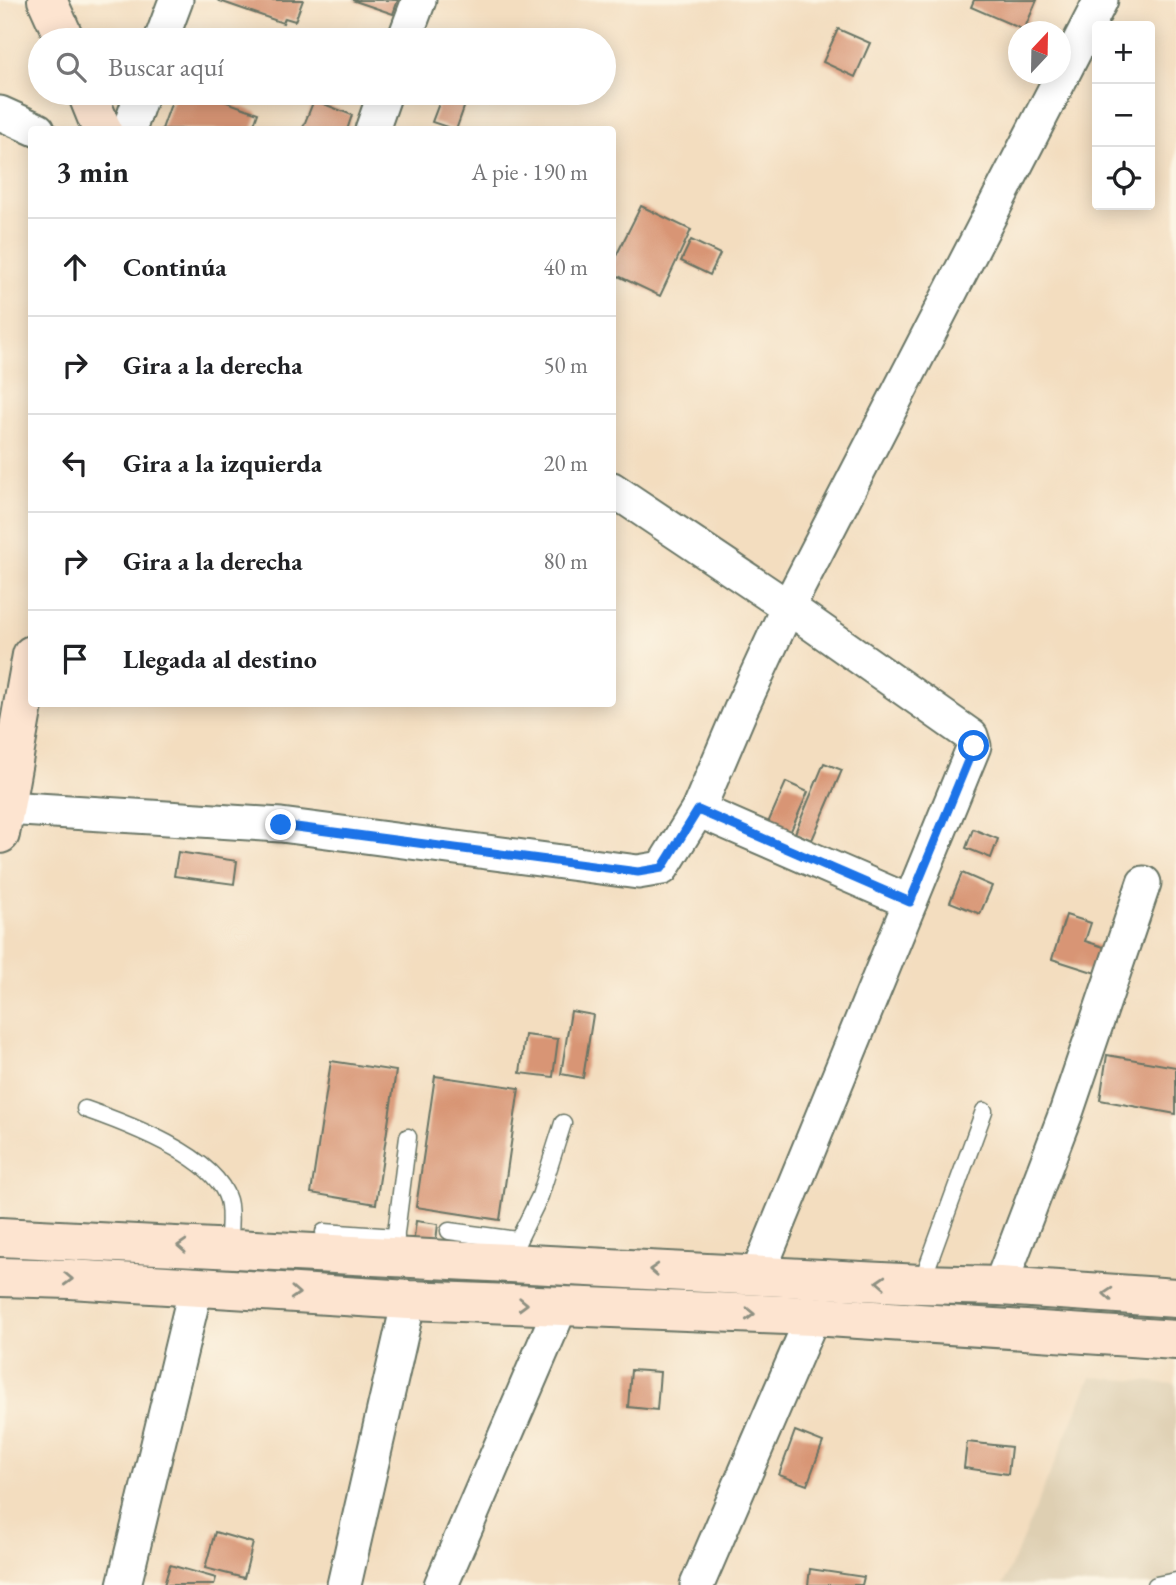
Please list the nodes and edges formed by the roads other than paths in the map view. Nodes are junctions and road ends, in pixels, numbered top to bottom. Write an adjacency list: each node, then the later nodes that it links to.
1 (47, 0): 5 (street)
2 (176, 0): 6 (street)
3 (419, 0): 7 (street)
4 (1101, 0): 17 (street)
5 (60, 28)
6 (166, 28)
7 (408, 28)
8 (92, 105): 13 (street)
9 (138, 105): 14 (street)
10 (381, 105): 15 (street)
11 (0, 113): 12 (street)
12 (29, 126)
13 (100, 126)
14 (130, 126)
15 (373, 126)
16 (616, 492): 17 (street)
17 (788, 607): 19 (street); 22 (street)
18 (28, 677): 20 (street)
19 (698, 810): 20 (street); 22 (street)
20 (2, 821)
21 (1144, 883): 36 (street)
22 (910, 902): 33 (street)
23 (85, 1109): 31 (lane)
24 (984, 1111): 35 (lane)
25 (563, 1123): 32 (lane)
26 (408, 1137): 30 (lane)
27 (449, 1231): 32 (lane)
28 (324, 1232): 30 (lane)
29 (0, 1237): 31 (street, one-way to 29)
30 (395, 1247): 31 (street); 32 (street)
31 (229, 1248)
32 (512, 1251): 33 (street, one-way to 32)
33 (757, 1276): 35 (street, one-way to 33)
34 (0, 1278): 37 (street, one-way to 37)
35 (921, 1284): 36 (street)
36 (1000, 1286): 38 (street, one-way to 36)
37 (196, 1287): 39 (street, one-way to 39); 44 (street)
38 (1176, 1298)
39 (409, 1300): 40 (street, one-way to 40); 45 (street)
40 (562, 1306): 41 (street, one-way to 41); 46 (street)
41 (813, 1317): 42 (street); 47 (street)
42 (1176, 1340)
43 (1176, 1581): 48 (lane)
44 (124, 1585)
45 (344, 1585)
46 (441, 1585)
47 (697, 1585)
48 (1156, 1585)

